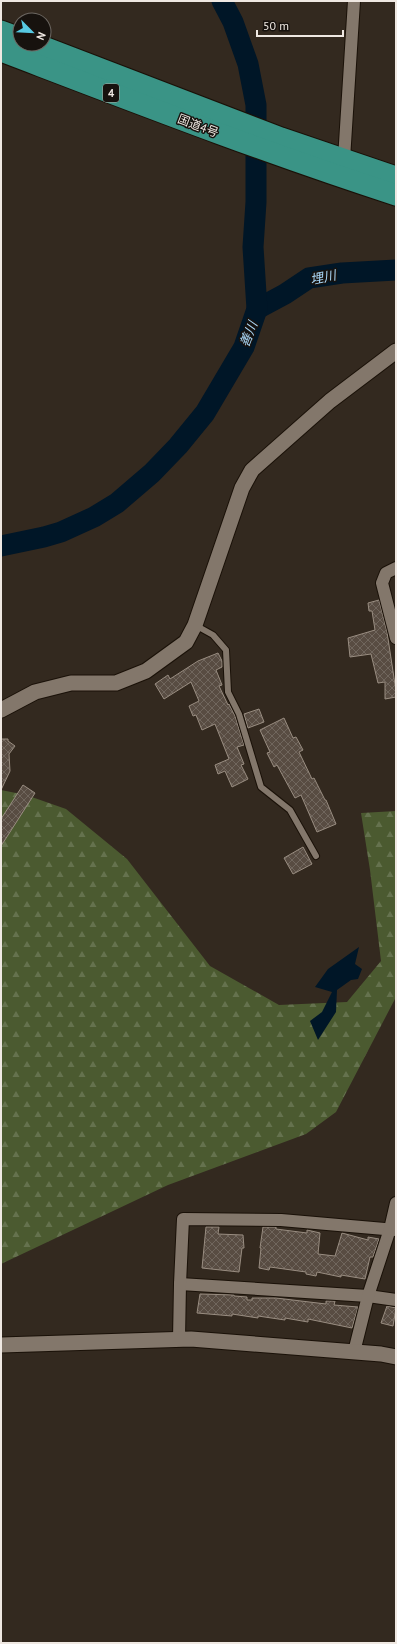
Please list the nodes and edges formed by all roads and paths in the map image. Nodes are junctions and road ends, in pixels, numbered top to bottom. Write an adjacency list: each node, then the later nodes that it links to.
1 (354, 1): 7 (street)
2 (1, 30): 3 (highway)
3 (12, 35)
4 (52, 51): 6 (highway, 国道4号 / 4)
5 (1, 52): 6 (highway, 国道4号 / 4)
6 (223, 126): 7 (highway, 国道4号 / 4); 9 (highway, 国道4号 / 4)
7 (344, 159): 8 (highway, 国道4号 / 4)
8 (396, 177)
9 (396, 195)
10 (396, 351): 12 (street)
11 (396, 568): 13 (street)
12 (195, 625): 14 (street); 15 (lane)
13 (396, 638)
14 (1, 710)
15 (316, 856)
16 (396, 1203): 17 (street)
17 (393, 1230): 18 (street); 19 (street)
18 (180, 1284): 19 (street); 21 (street)
19 (368, 1296): 20 (street); 23 (street)
20 (396, 1300)
21 (179, 1339): 22 (street); 23 (street)
22 (1, 1345)
23 (354, 1352): 24 (street)
24 (396, 1357)

